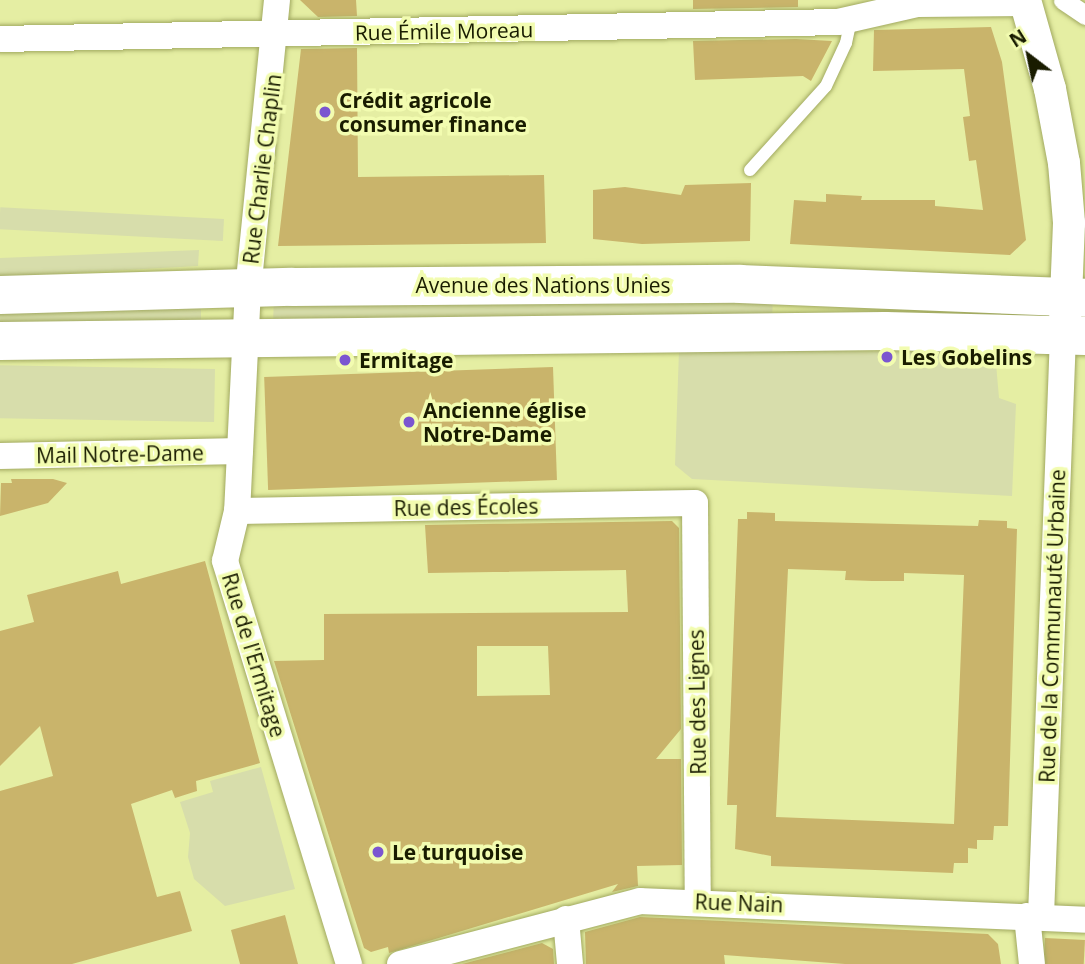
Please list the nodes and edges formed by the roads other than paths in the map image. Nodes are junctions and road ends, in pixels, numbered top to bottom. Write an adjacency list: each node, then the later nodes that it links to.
1 (277, 0): 7 (street, Rue Charlie Chaplin)
2 (1063, 0): 5 (street)
3 (1025, 1): 4 (street, Rue Émile Moreau); 12 (street)
4 (887, 4): 6 (street, Rue Émile Moreau)
5 (1085, 15)
6 (851, 20): 7 (street, Rue Émile Moreau); 9 (lane)
7 (277, 35): 8 (street, Rue Émile Moreau); 10 (street, Rue Charlie Chaplin)
8 (0, 39)
9 (750, 170)
10 (248, 288): 11 (main road, Avenue des Nations Unies); 12 (main road, Avenue des Nations Unies); 14 (street, Rue Charlie Chaplin)
11 (0, 295)
12 (1076, 298): 13 (street)
13 (1074, 336): 14 (main road); 21 (street, Rue de la Communauté Urbaine)
14 (244, 338): 15 (main road); 16 (street, Rue de l'Ermitage)
15 (0, 341)
16 (240, 451): 17 (street, Mail Notre-Dame); 19 (street, Rue de l'Ermitage)
17 (0, 456)
18 (695, 503): 19 (street, Rue des Écoles); 20 (street, Rue des Lignes)
19 (237, 511): 24 (street, Rue de l'Ermitage)
20 (698, 901): 21 (street, Rue Nain); 22 (street, Rue Nain)
21 (1034, 916): 23 (street, Rue Nain); 27 (street, Rue de la Communauté Urbaine)
22 (566, 919): 25 (street, Rue Nain); 26 (street)
23 (1085, 920)
24 (349, 964)
25 (400, 964)
26 (570, 964)
27 (1032, 964)

